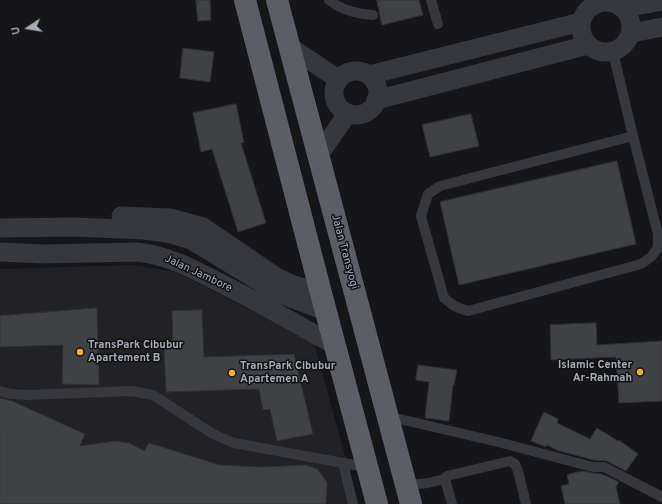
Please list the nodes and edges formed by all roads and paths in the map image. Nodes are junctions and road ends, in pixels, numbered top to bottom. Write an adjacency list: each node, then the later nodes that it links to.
1 (245, 0): 25 (highway)
2 (277, 0): 13 (highway, Jalan Transyogi)
3 (329, 0): 7 (lane)
4 (431, 0): 9 (lane)
5 (662, 0): 6 (street)
6 (624, 8): 8 (street); 11 (street)
7 (373, 15)
8 (581, 22): 12 (street); 15 (street)
9 (438, 24)
10 (662, 27): 11 (street)
11 (631, 33): 14 (street)
12 (588, 45): 14 (street); 17 (street)
13 (290, 47): 16 (street); 20 (highway, Jalan Transyogi)
14 (613, 52): 19 (lane)
15 (370, 75): 16 (street); 17 (street)
16 (338, 79): 18 (street)
17 (376, 100): 18 (street)
18 (348, 113): 20 (street)
19 (633, 136): 19 (lane)
20 (318, 156): 28 (highway, Jalan Transyogi)
21 (0, 217): 22 (street)
22 (169, 226): 23 (street); 25 (street)
23 (0, 228)
24 (0, 252): 26 (street, Jalan Jambore)
25 (324, 302): 26 (highway)
26 (335, 345): 30 (highway)
27 (0, 391): 29 (lane)
28 (387, 416): 32 (highway, Jalan Transyogi); 33 (lane)
29 (344, 463): 30 (lane); 34 (lane)
30 (367, 467): 35 (highway)
31 (445, 479): 32 (lane); 36 (lane); 37 (lane)
32 (408, 495)
33 (662, 497)
34 (353, 504)
35 (377, 504)
36 (452, 504)
37 (526, 504)

